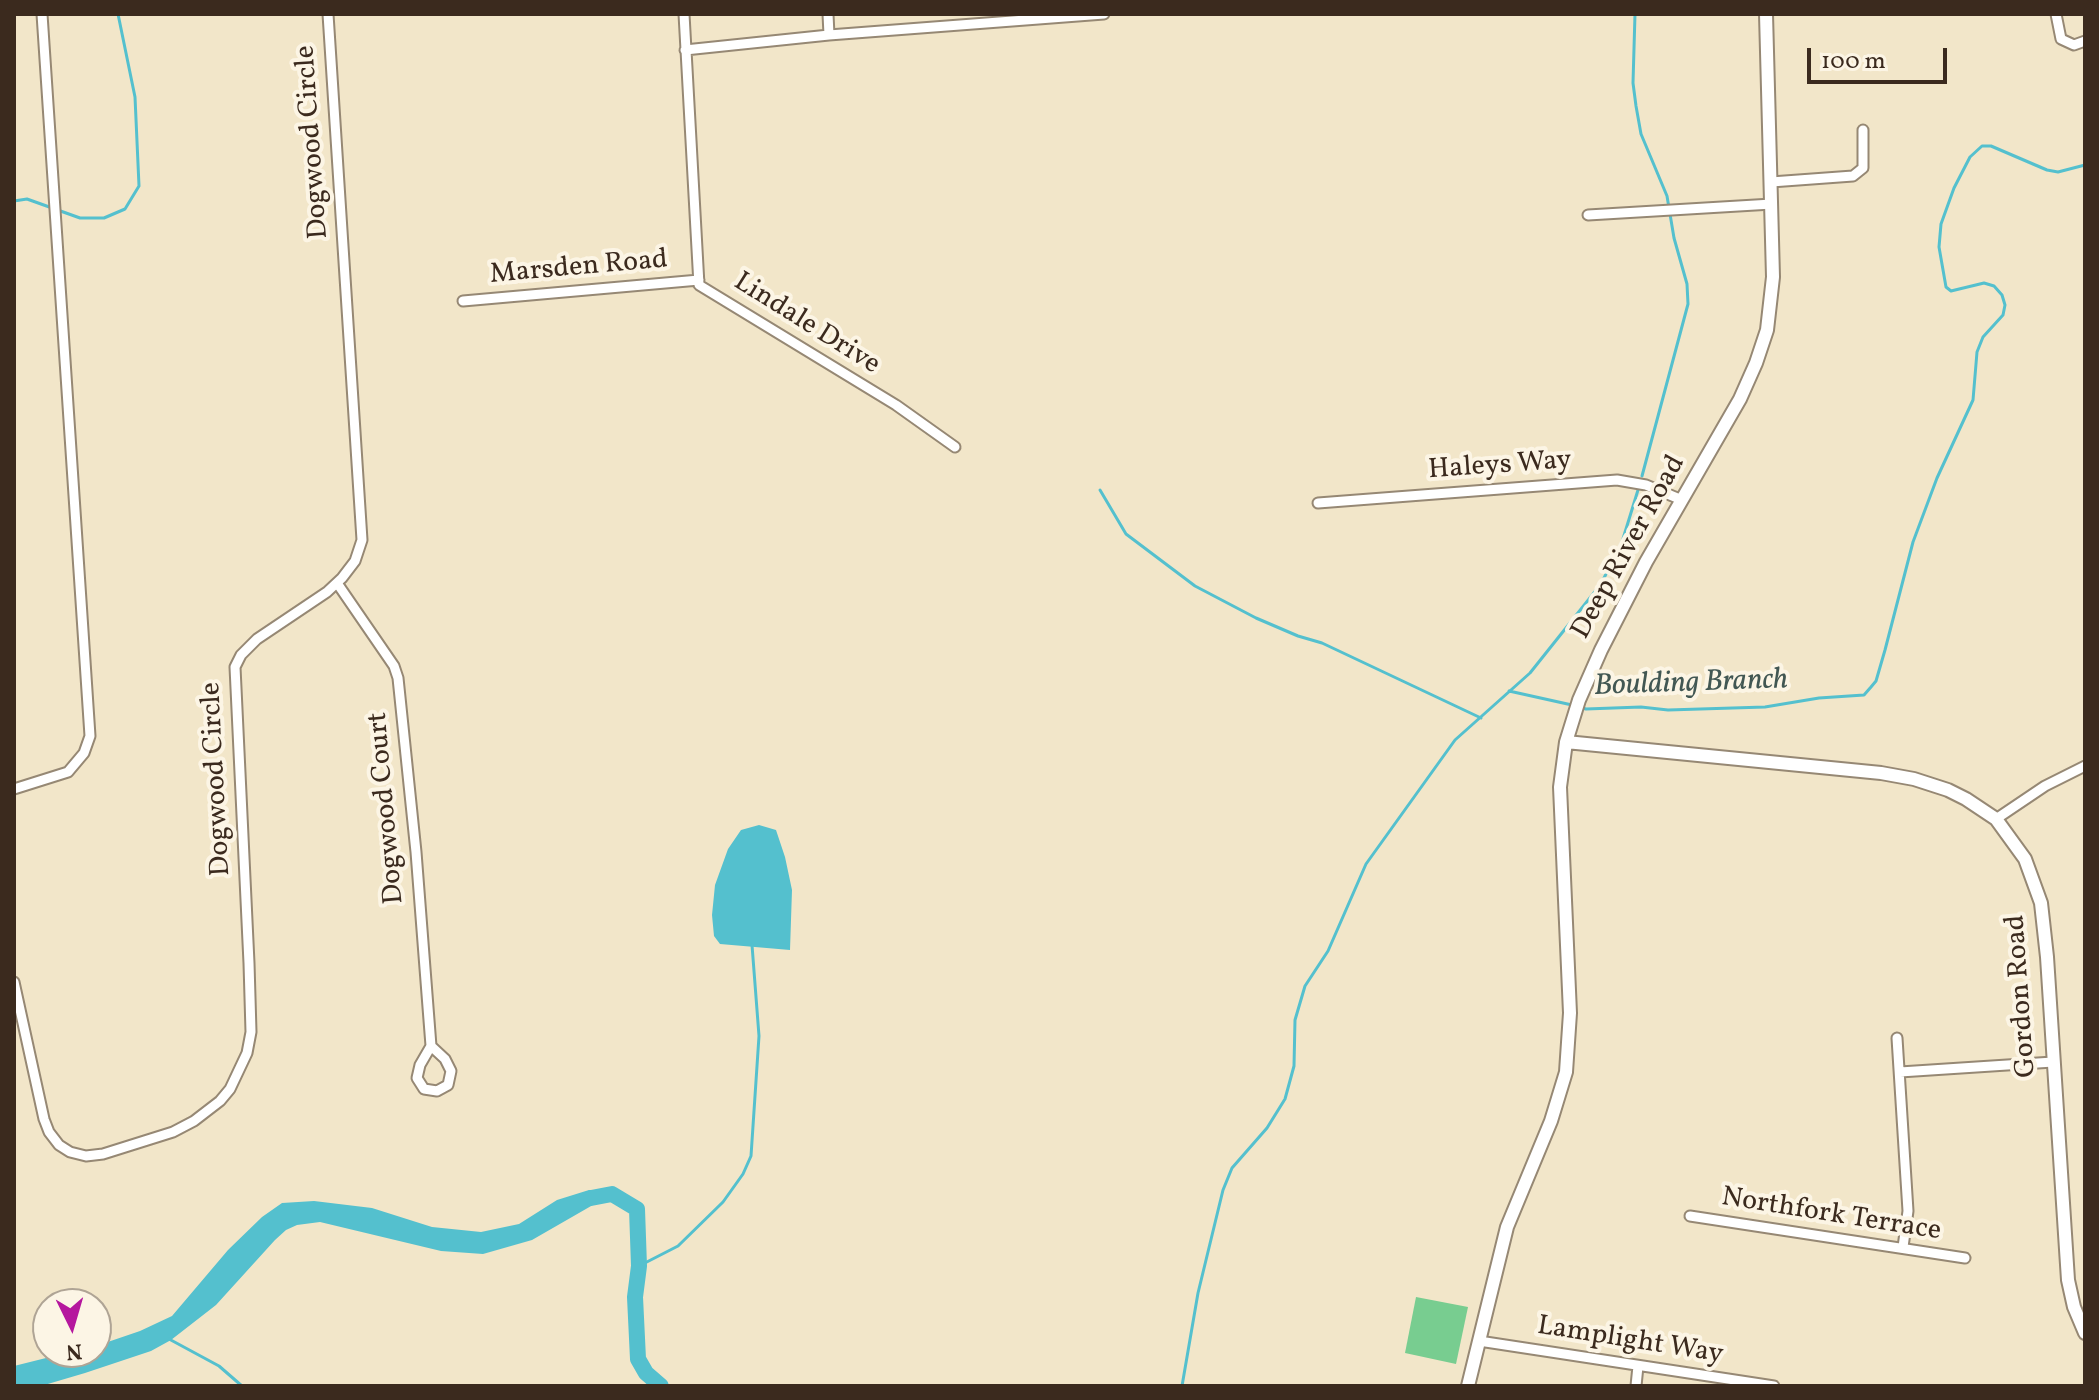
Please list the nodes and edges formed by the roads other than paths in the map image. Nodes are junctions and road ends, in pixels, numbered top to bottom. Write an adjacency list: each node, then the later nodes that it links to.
1 (42, 14): 24 (street)
2 (328, 14): 21 (street, Dogwood Circle)
3 (684, 14): 11 (street, Lindale Drive)
4 (828, 14): 9 (street)
5 (1104, 14): 8 (street)
6 (1766, 14): 13 (street, Deep River Road)
7 (2056, 14): 10 (street)
8 (1016, 17): 9 (street)
9 (829, 35): 11 (street)
10 (2085, 41)
11 (685, 50): 16 (street, Lindale Drive)
12 (1863, 130): 13 (street)
13 (1771, 182): 14 (street, Deep River Road)
14 (1772, 204): 15 (street); 19 (street, Deep River Road)
15 (1588, 215)
16 (699, 280): 17 (street, Marsden Road); 18 (street, Lindale Drive)
17 (463, 301)
18 (955, 447)
19 (1682, 500): 20 (street, Haleys Way); 22 (street, Deep River Road)
20 (1318, 503)
21 (337, 583): 26 (street, Dogwood Circle); 28 (street, Dogwood Court)
22 (1566, 742): 25 (street, Gordon Road); 35 (street, Deep River Road)
23 (2085, 766): 25 (street)
24 (14, 789)
25 (1996, 819): 29 (street, Gordon Road)
26 (14, 982)
27 (1897, 1038): 30 (street)
28 (431, 1046): 28 (street, Dogwood Court)
29 (2053, 1062): 30 (street); 34 (street, Gordon Road)
30 (1900, 1072): 32 (street)
31 (1690, 1216): 32 (street, Northfork Terrace)
32 (1903, 1247): 33 (street, Northfork Terrace)
33 (1965, 1258)
34 (2085, 1333)
35 (1479, 1341): 36 (street, Lamplight Way); 37 (street, Deep River Road)
36 (1638, 1366): 38 (street); 39 (street, Lamplight Way)
37 (1468, 1386)
38 (1636, 1386)
39 (1774, 1386)

